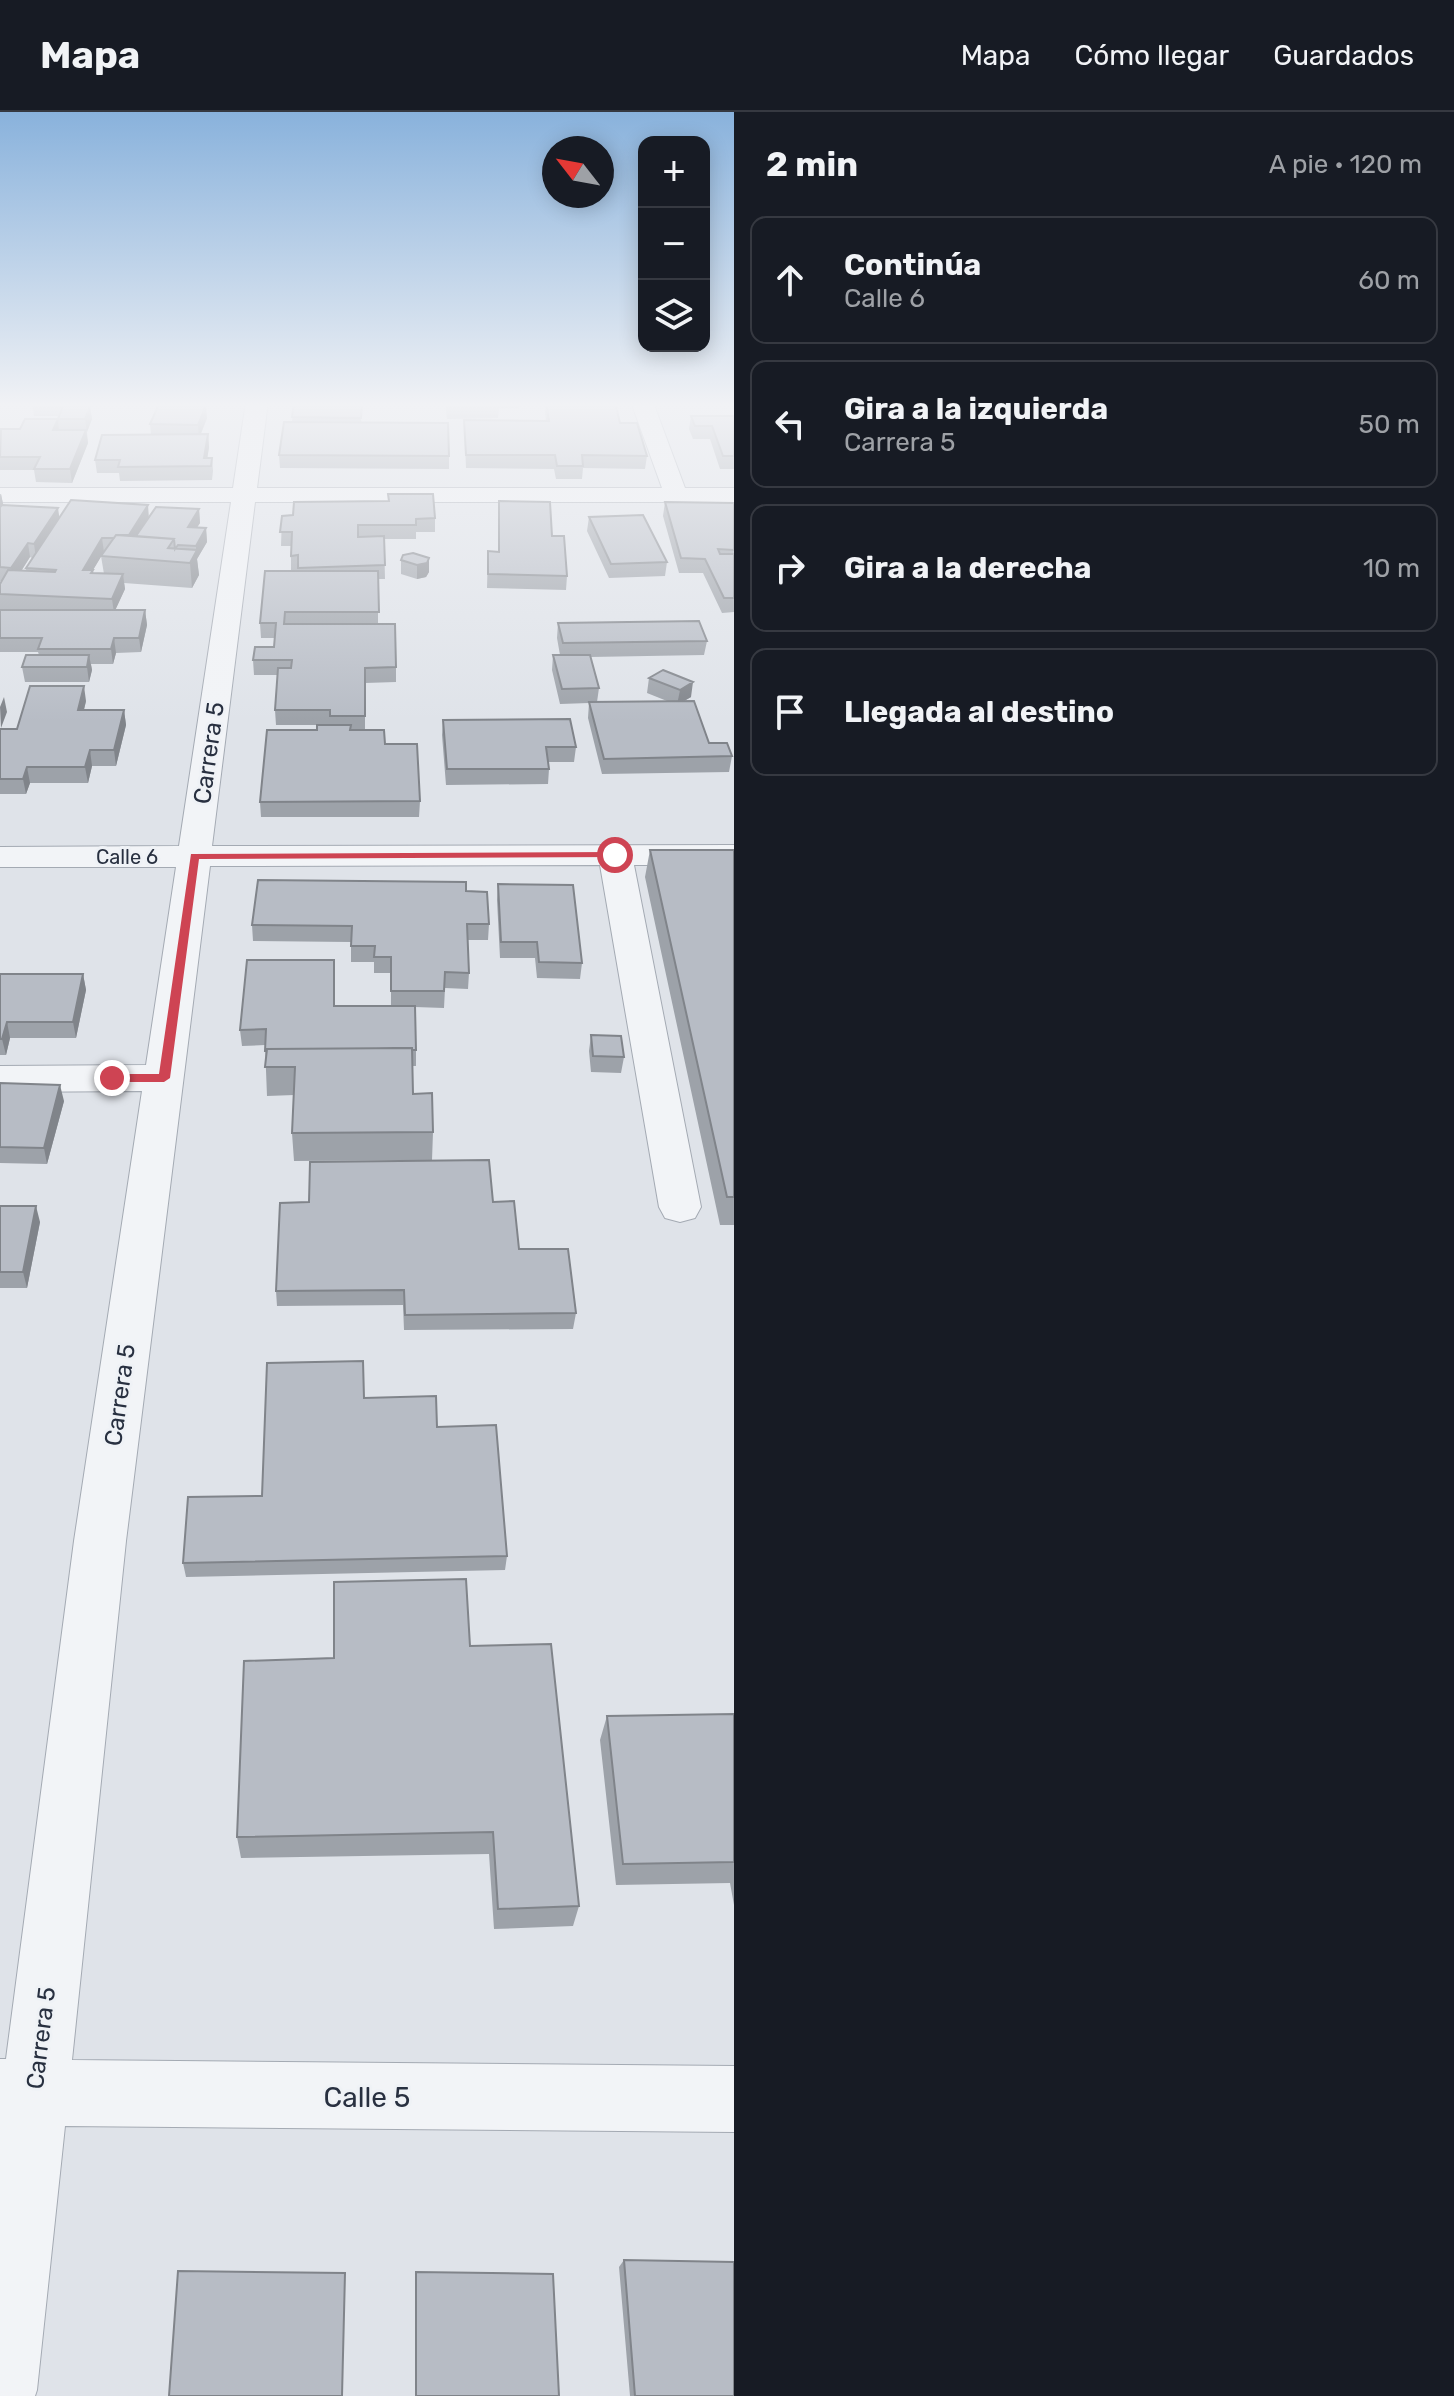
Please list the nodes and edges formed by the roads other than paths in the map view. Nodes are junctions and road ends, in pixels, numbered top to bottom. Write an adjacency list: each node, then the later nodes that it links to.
1 (242, 509): 4 (street, Carrera 5)
2 (615, 855): 3 (street, Calle 6); 4 (street, Calle 6); 8 (street)
3 (734, 855)
4 (194, 856): 5 (street, Calle 6); 6 (street, Carrera 5)
5 (0, 857)
6 (164, 1078): 7 (street); 9 (street, Carrera 5)
7 (0, 1079)
8 (680, 1207)
9 (18, 2092): 10 (street, Calle 5); 11 (street, Carrera 5)
10 (734, 2099)
11 (0, 2390)

